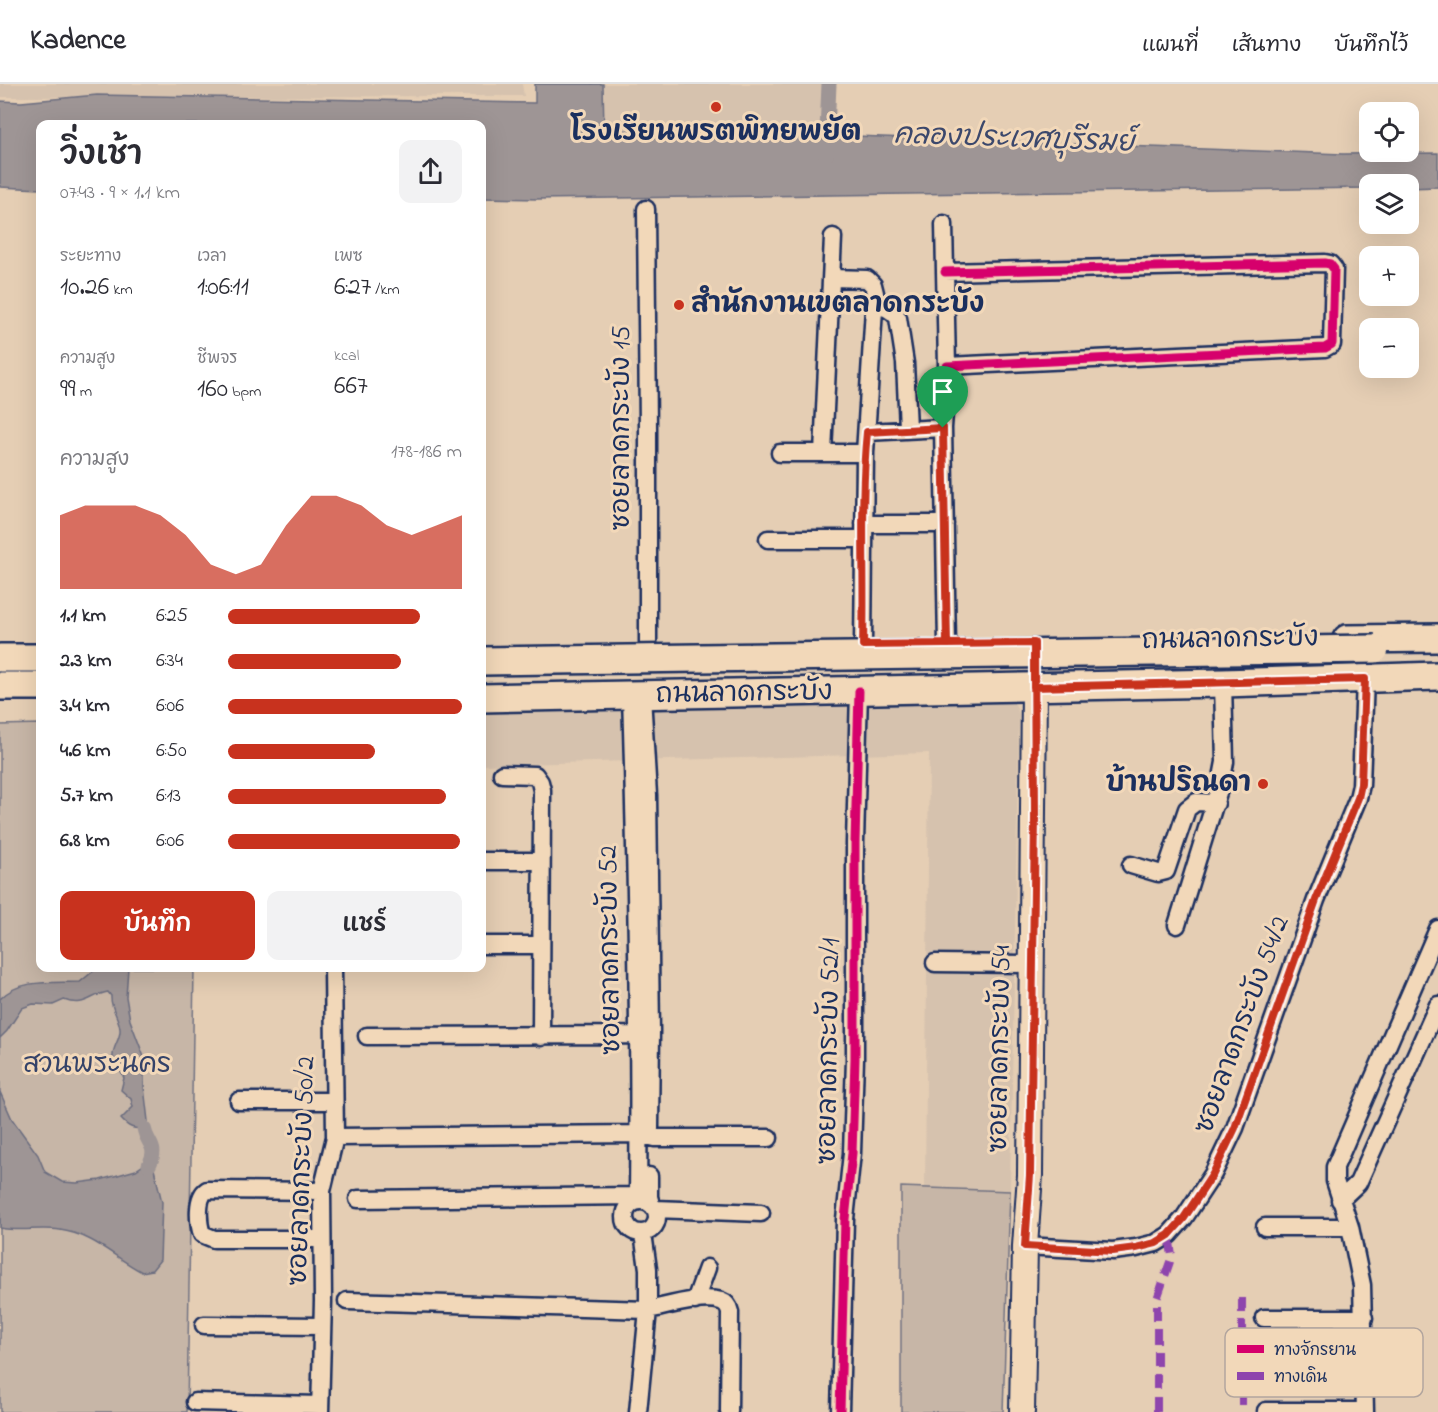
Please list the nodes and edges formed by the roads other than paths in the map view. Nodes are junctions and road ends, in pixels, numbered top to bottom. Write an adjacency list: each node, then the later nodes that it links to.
1 (646, 208): 21 (street, ซอยลาดกระบัง 15)
2 (944, 224): 4 (street)
3 (833, 237): 5 (street)
4 (945, 272): 7 (street); 7 (street)
5 (831, 278): 6 (street); 12 (street)
6 (874, 304): 8 (street); 10 (street)
7 (947, 366): 9 (street)
8 (908, 428): 9 (street); 10 (street)
9 (943, 428): 14 (street)
10 (867, 432): 13 (street)
11 (780, 453): 12 (street)
12 (823, 453): 13 (street)
13 (865, 453): 15 (street)
14 (945, 525): 15 (street); 19 (street)
15 (864, 532): 16 (street); 20 (street)
16 (768, 538)
17 (1438, 638): 18 (main road, ถนนลาดกระบัง)
18 (1034, 643): 19 (main road, ถนนลาดกระบัง); 36 (main road)
19 (947, 644): 20 (main road, ถนนลาดกระบัง)
20 (863, 645): 21 (main road, ถนนลาดกระบัง)
21 (648, 648): 23 (main road, ถนนลาดกระบัง)
22 (1438, 648): 26 (main road, bridge)
23 (486, 650)
24 (0, 658): 25 (main road)
25 (36, 658)
26 (486, 661)
27 (1438, 663): 31 (main road)
28 (0, 668): 29 (main road)
29 (36, 668)
30 (1438, 676): 32 (main road, ถนนลาดกระบัง)
31 (486, 679)
32 (1365, 679): 33 (main road, ถนนลาดกระบัง); 72 (street, ซอยลาดกระบัง 54/2)
33 (1223, 683): 36 (main road, ถนนลาดกระบัง); 43 (street)
34 (0, 686): 35 (main road)
35 (36, 686)
36 (1034, 687): 37 (main road, ถนนลาดกระบัง); 52 (main road, ซอยลาดกระบัง 54)
37 (859, 691): 38 (main road, ถนนลาดกระบัง); 88 (street, ซอยลาดกระบัง 52/1)
38 (637, 695): 39 (main road, ถนนลาดกระบัง); 55 (street, ซอยลาดกระบัง 52)
39 (486, 698)
40 (0, 704): 41 (main road)
41 (36, 704)
42 (502, 774): 45 (street)
43 (1216, 803): 46 (street); 47 (street)
44 (486, 861): 45 (street)
45 (541, 861): 50 (street)
46 (1131, 865)
47 (1177, 925)
48 (1438, 929): 65 (street)
49 (486, 945): 50 (street)
50 (540, 945): 57 (street)
51 (935, 963): 52 (street)
52 (1032, 963): 72 (main road, ซอยลาดกระบัง 54)
53 (333, 972): 59 (street, ซอยลาดกระบัง 50/2)
54 (1438, 1005): 65 (street)
55 (644, 1033): 57 (street); 60 (street, ซอยลาดกระบัง 52)
56 (367, 1036): 57 (street)
57 (541, 1036)
58 (239, 1101): 59 (street)
59 (334, 1101): 61 (street, ซอยลาดกระบัง 50/2)
60 (644, 1135): 61 (street); 62 (street); 66 (street, ซอยลาดกระบัง 52)
61 (335, 1137): 63 (street, ซอยลาดกระบัง 50/2)
62 (769, 1138)
63 (322, 1191): 71 (street, ซอยลาดกระบัง 50/2); 71 (street)
64 (358, 1199): 66 (street)
65 (1340, 1200): 69 (street)
66 (644, 1203): 67 (street); 70 (street, ซอยลาดกระบัง 52); 70 (street, ซอยลาดกระบัง 52)
67 (760, 1213)
68 (1265, 1227): 69 (street)
69 (1350, 1227): 78 (street)
70 (643, 1233): 76 (street)
71 (322, 1239): 80 (street, ซอยลาดกระบัง 50/2)
72 (1025, 1246): 89 (main road, ซอยลาดกระบัง 54)
73 (707, 1268): 75 (street)
74 (347, 1301): 76 (street)
75 (695, 1301): 76 (street); 87 (street)
76 (648, 1310): 86 (street)
77 (1264, 1318): 78 (street)
78 (1364, 1318): 81 (street)
79 (204, 1325): 80 (street)
80 (321, 1326): 84 (street, ซอยลาดกระบัง 50/2)
81 (1364, 1328)
82 (1365, 1397): 90 (street)
83 (195, 1402): 84 (street)
84 (320, 1408)
85 (1266, 1411): 90 (street)
86 (638, 1412)
87 (729, 1412)
88 (840, 1412)
89 (1022, 1412)
90 (1365, 1412)

